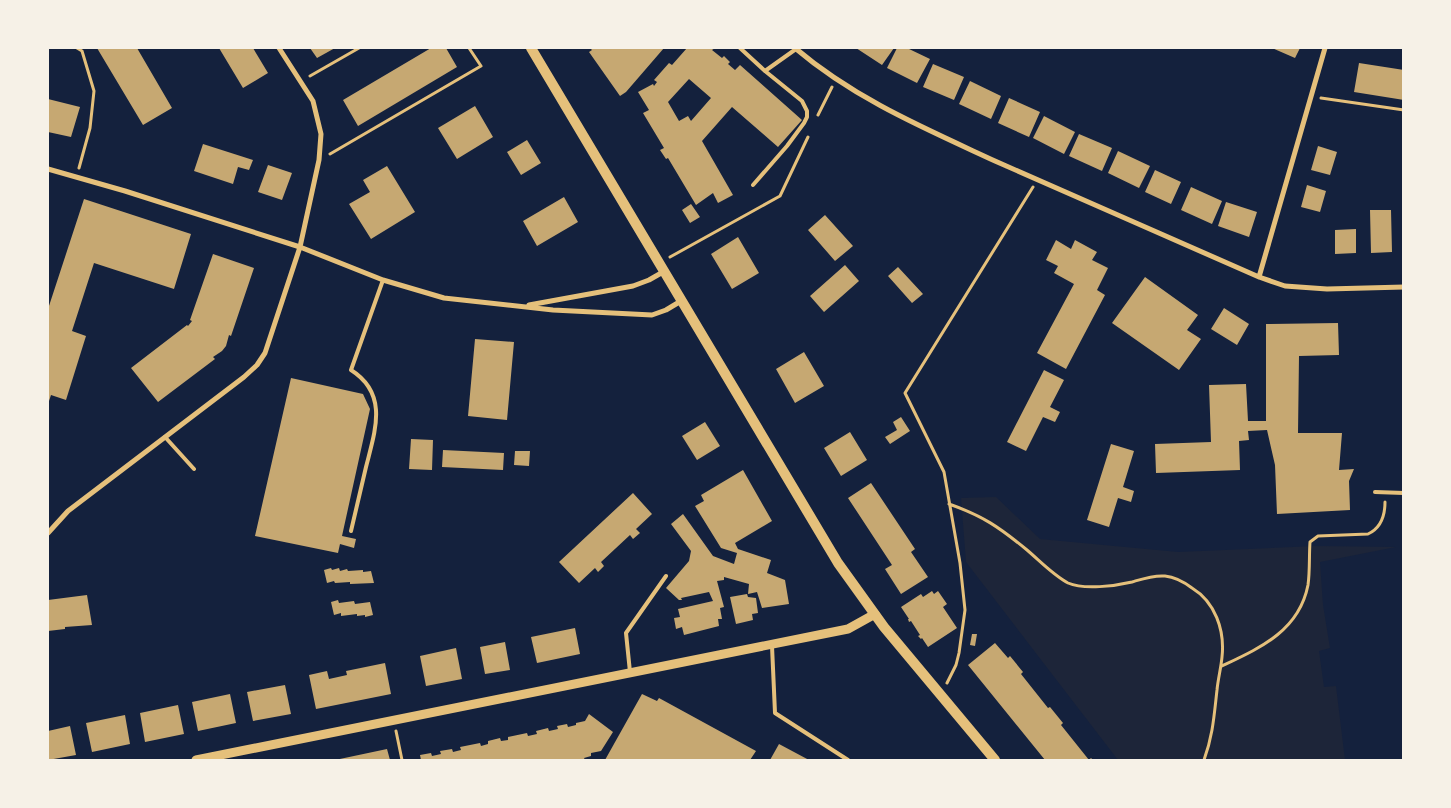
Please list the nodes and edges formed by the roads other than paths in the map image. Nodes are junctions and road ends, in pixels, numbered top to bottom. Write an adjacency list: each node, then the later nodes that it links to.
1 (279, 48): 9 (street)
2 (531, 48): 10 (main road)
3 (740, 48): 6 (lane)
4 (795, 48): 6 (lane); 11 (street)
5 (1325, 48): 11 (street)
6 (765, 71): 8 (lane)
7 (48, 169): 9 (street)
8 (753, 185)
9 (300, 247): 12 (street); 16 (street)
10 (663, 272): 14 (main road); 15 (street)
11 (1259, 277): 13 (street)
12 (383, 280): 15 (street); 20 (lane)
13 (1404, 287)
14 (681, 301): 15 (street); 23 (main road)
15 (524, 306)
16 (165, 437): 17 (lane); 21 (street)
17 (194, 469)
18 (1375, 492): 19 (lane)
19 (1404, 493)
20 (351, 531)
21 (48, 533)
22 (666, 576): 25 (lane)
23 (875, 614): 24 (street); 28 (main road)
24 (772, 644): 25 (street); 27 (lane)
25 (630, 672): 26 (street)
26 (196, 760)
27 (848, 760)
28 (995, 760)

